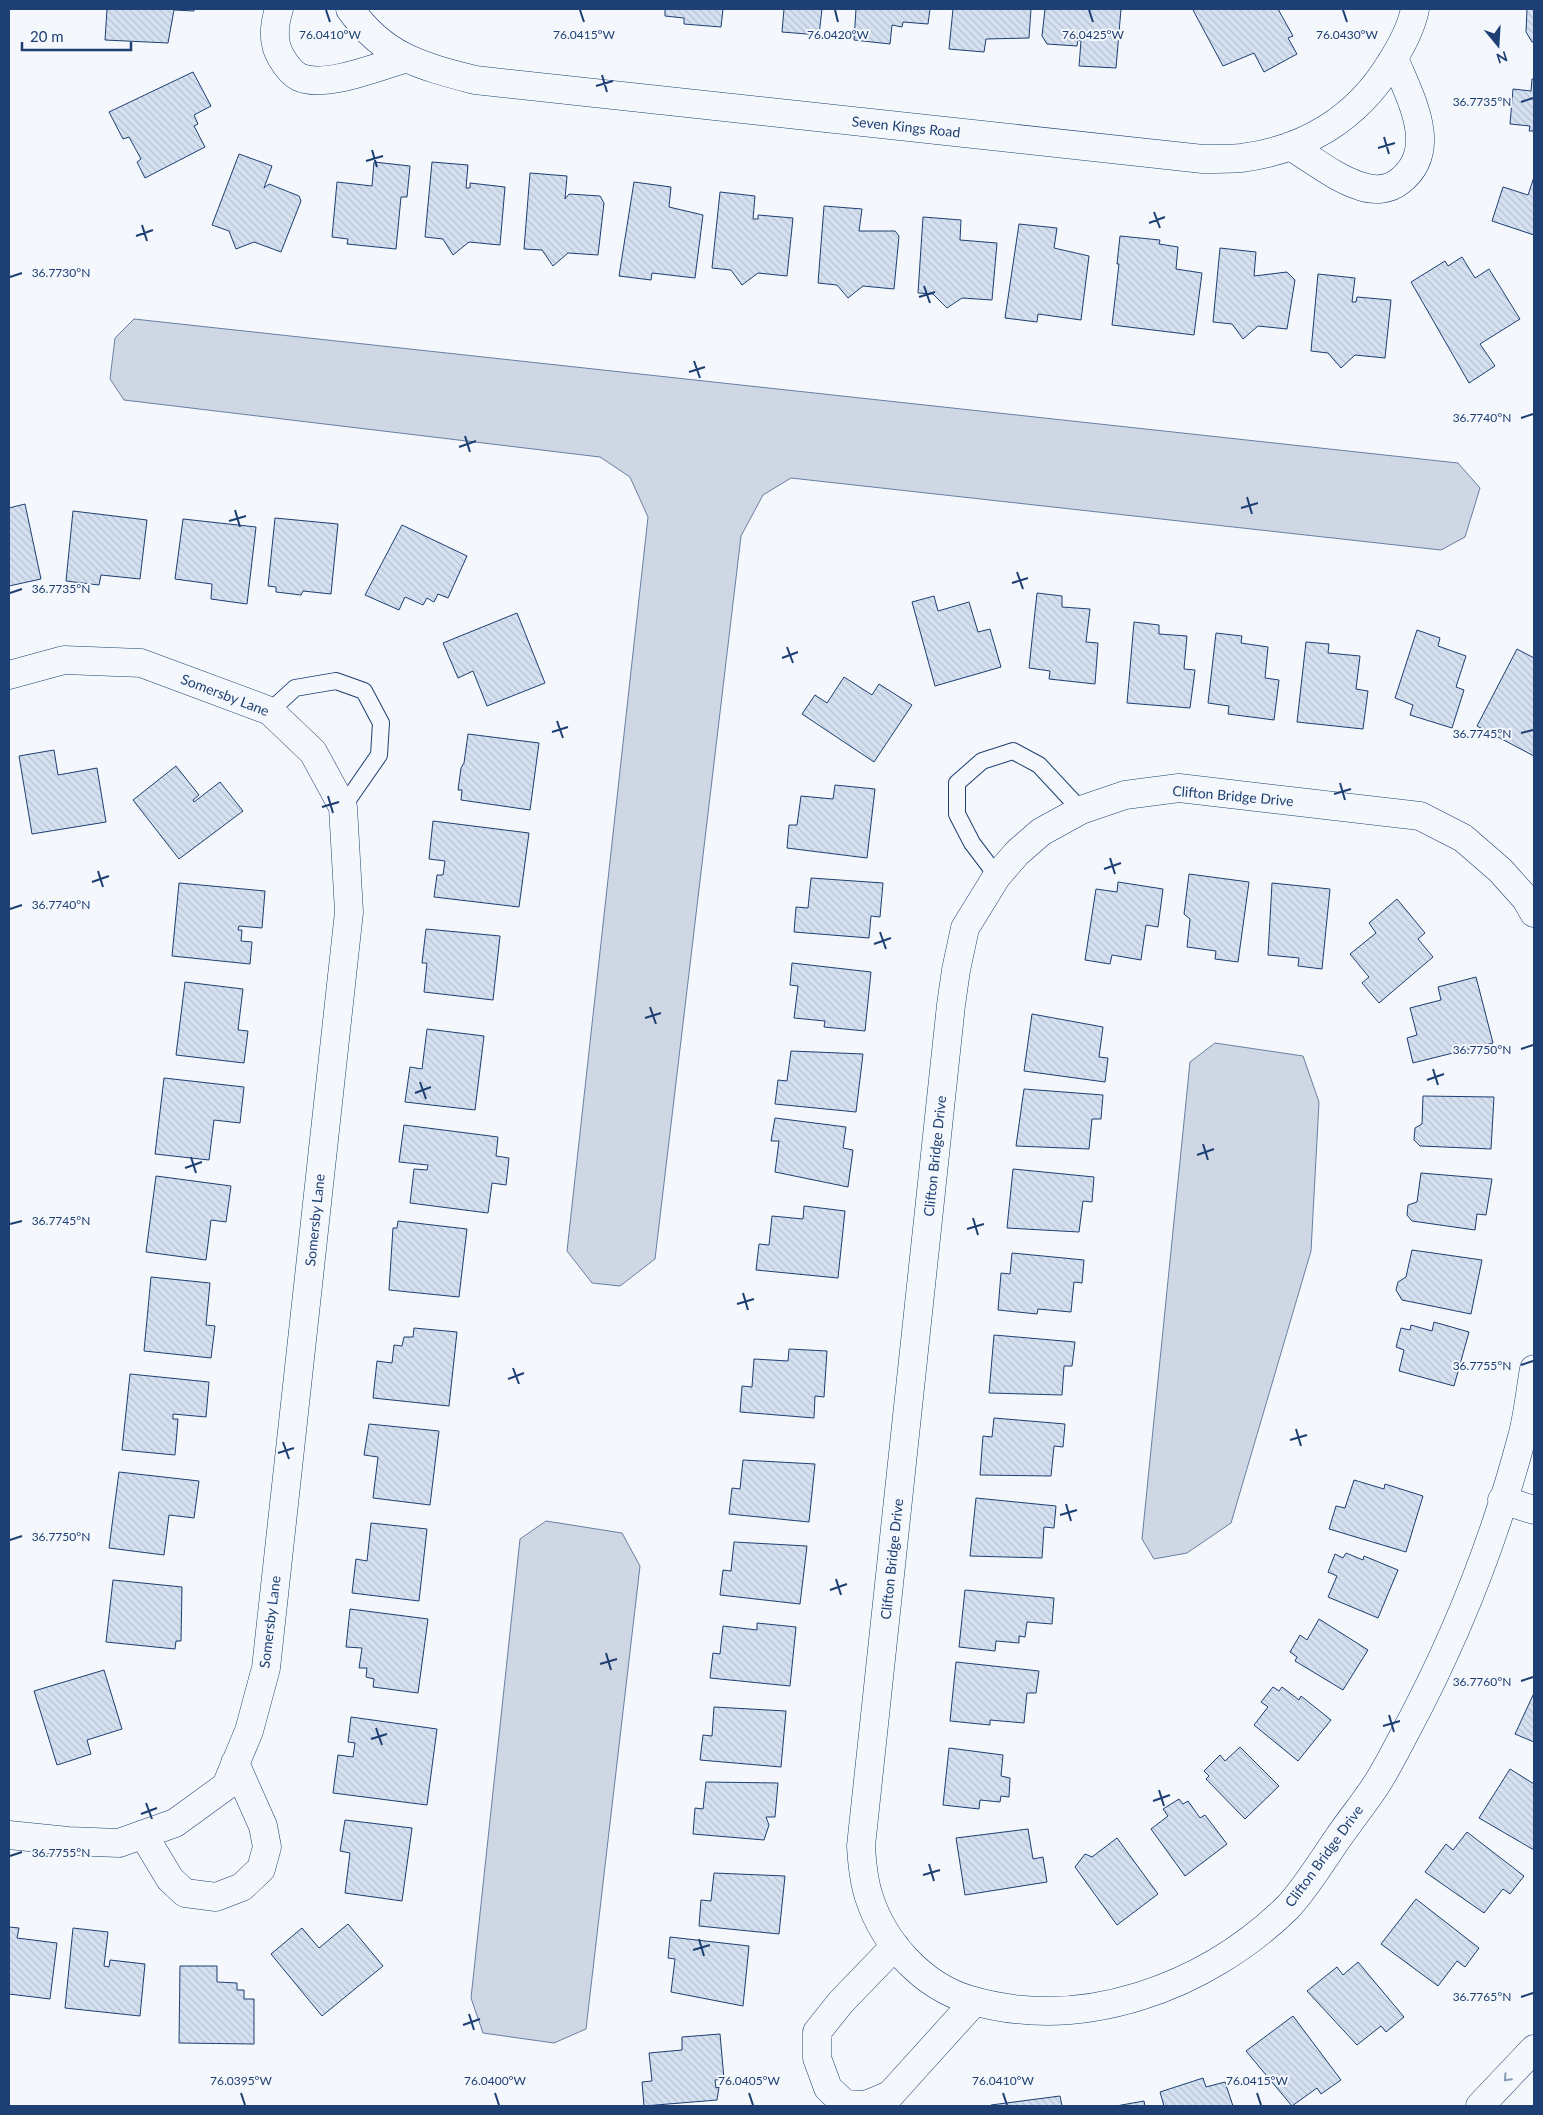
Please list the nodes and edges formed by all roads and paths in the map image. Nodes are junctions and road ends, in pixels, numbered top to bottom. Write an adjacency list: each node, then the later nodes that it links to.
1 (279, 9): 4 (street)
2 (350, 9): 4 (street, Seven Kings Road)
3 (1415, 9): 5 (street, Seven Kings Road)
4 (407, 58): 6 (street, Seven Kings Road)
5 (1394, 58): 6 (street, Seven Kings Road); 6 (street)
6 (1290, 146)
7 (9, 675): 8 (street, Somersby Lane)
8 (270, 711): 9 (street, Somersby Lane); 9 (lane)
9 (343, 807): 17 (street, Somersby Lane)
10 (1081, 810): 11 (street, Clifton Bridge Drive); 11 (lane); 12 (street, Clifton Bridge Drive)
11 (997, 876): 20 (street, Clifton Bridge Drive)
12 (1534, 913)
13 (1534, 1369): 14 (street, Clifton Bridge Drive)
14 (1524, 1468): 15 (street, Clifton Bridge Drive)
15 (1502, 1500): 16 (street); 21 (street, Clifton Bridge Drive)
16 (1534, 1510)
17 (235, 1764): 18 (street, Somersby Lane); 18 (street)
18 (143, 1834): 19 (street, Somersby Lane)
19 (9, 1835)
20 (895, 1946): 21 (street, Clifton Bridge Drive); 21 (street)
21 (975, 2001)
22 (1534, 2049): 23 (street, one-way to 23)
23 (1480, 2106)

